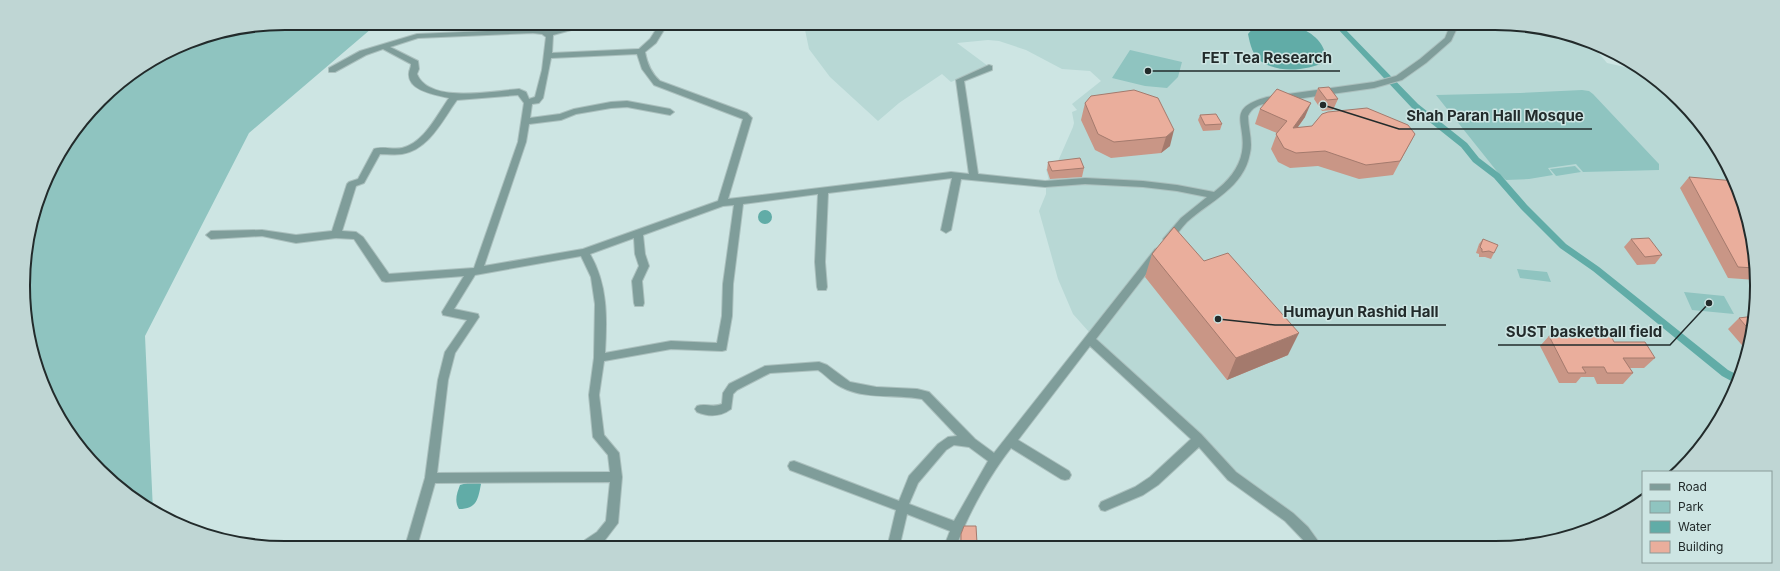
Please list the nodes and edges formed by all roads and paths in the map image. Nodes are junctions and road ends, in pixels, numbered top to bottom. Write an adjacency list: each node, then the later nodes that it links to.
1 (503, 30): 7 (street)
2 (538, 30): 6 (street)
3 (567, 30): 6 (street)
4 (659, 30): 8 (street)
5 (1452, 30): 19 (street)
6 (544, 32): 9 (street)
7 (384, 47): 11 (street); 12 (street)
8 (641, 51): 9 (street); 21 (street)
9 (548, 56): 13 (street)
10 (989, 68): 17 (street)
11 (332, 70)
12 (454, 97): 13 (street); 24 (street)
13 (528, 102): 15 (street)
14 (670, 112): 15 (street)
15 (526, 121): 27 (street)
16 (957, 176): 17 (street); 18 (street); 22 (street)
17 (974, 177): 19 (street)
18 (823, 191): 20 (street); 28 (street)
19 (1216, 196): 30 (street)
20 (739, 201): 21 (street); 31 (street)
21 (722, 204): 23 (street)
22 (946, 230)
23 (638, 233): 26 (street); 29 (street)
24 (336, 234): 25 (street); 27 (street)
25 (210, 235)
26 (584, 252): 27 (street); 31 (street)
27 (475, 271): 40 (street)
28 (822, 287)
29 (639, 303)
30 (1090, 340): 33 (street); 34 (street)
31 (599, 358): 39 (street)
32 (701, 409): 35 (street)
33 (1199, 439): 41 (street); 48 (street)
34 (1010, 441): 36 (street); 38 (street)
35 (971, 442): 36 (street); 42 (street)
36 (995, 460): 43 (street)
37 (794, 466): 42 (street)
38 (1065, 475)
39 (616, 477): 40 (street); 45 (street)
40 (431, 478): 44 (street)
41 (1105, 506)
42 (902, 508): 43 (street); 46 (street)
43 (956, 528): 47 (street)
44 (413, 541)
45 (594, 541)
46 (895, 541)
47 (952, 541)
48 (1312, 541)

